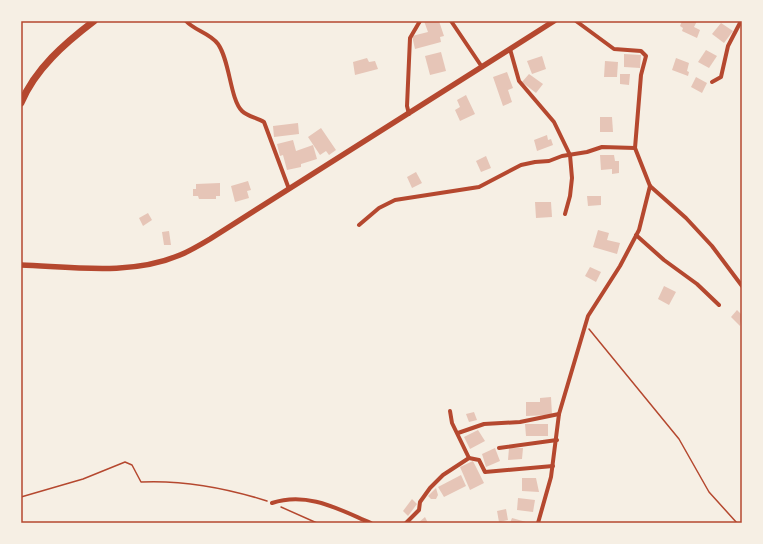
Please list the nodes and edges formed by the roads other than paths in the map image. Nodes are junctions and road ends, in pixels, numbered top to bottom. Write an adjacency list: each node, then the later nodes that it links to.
1 (94, 21): 11 (main road)
2 (186, 21): 16 (street)
3 (420, 21): 12 (street)
4 (451, 21): 9 (street)
5 (554, 21): 8 (street)
6 (576, 21): 13 (street)
7 (741, 21): 10 (street)
8 (510, 49): 9 (street); 14 (street)
9 (482, 67): 12 (street)
10 (712, 82)
11 (21, 103)
12 (409, 114): 16 (street)
13 (635, 148): 14 (street); 15 (street)
14 (570, 155): 17 (street); 18 (street)
15 (650, 186): 19 (street); 21 (street)
16 (289, 189): 20 (street)
17 (565, 214)
18 (359, 225)
19 (636, 235): 22 (street); 24 (street)
20 (21, 265)
21 (742, 286)
22 (718, 305)
23 (450, 411): 25 (street)
24 (559, 414): 25 (street); 26 (street)
25 (458, 433): 28 (street)
26 (557, 440): 27 (street); 29 (street)
27 (499, 448)
28 (469, 458): 29 (street); 32 (street)
29 (553, 466): 33 (street)
30 (272, 503): 31 (street)
31 (371, 523)
32 (406, 523)
33 (538, 523)

